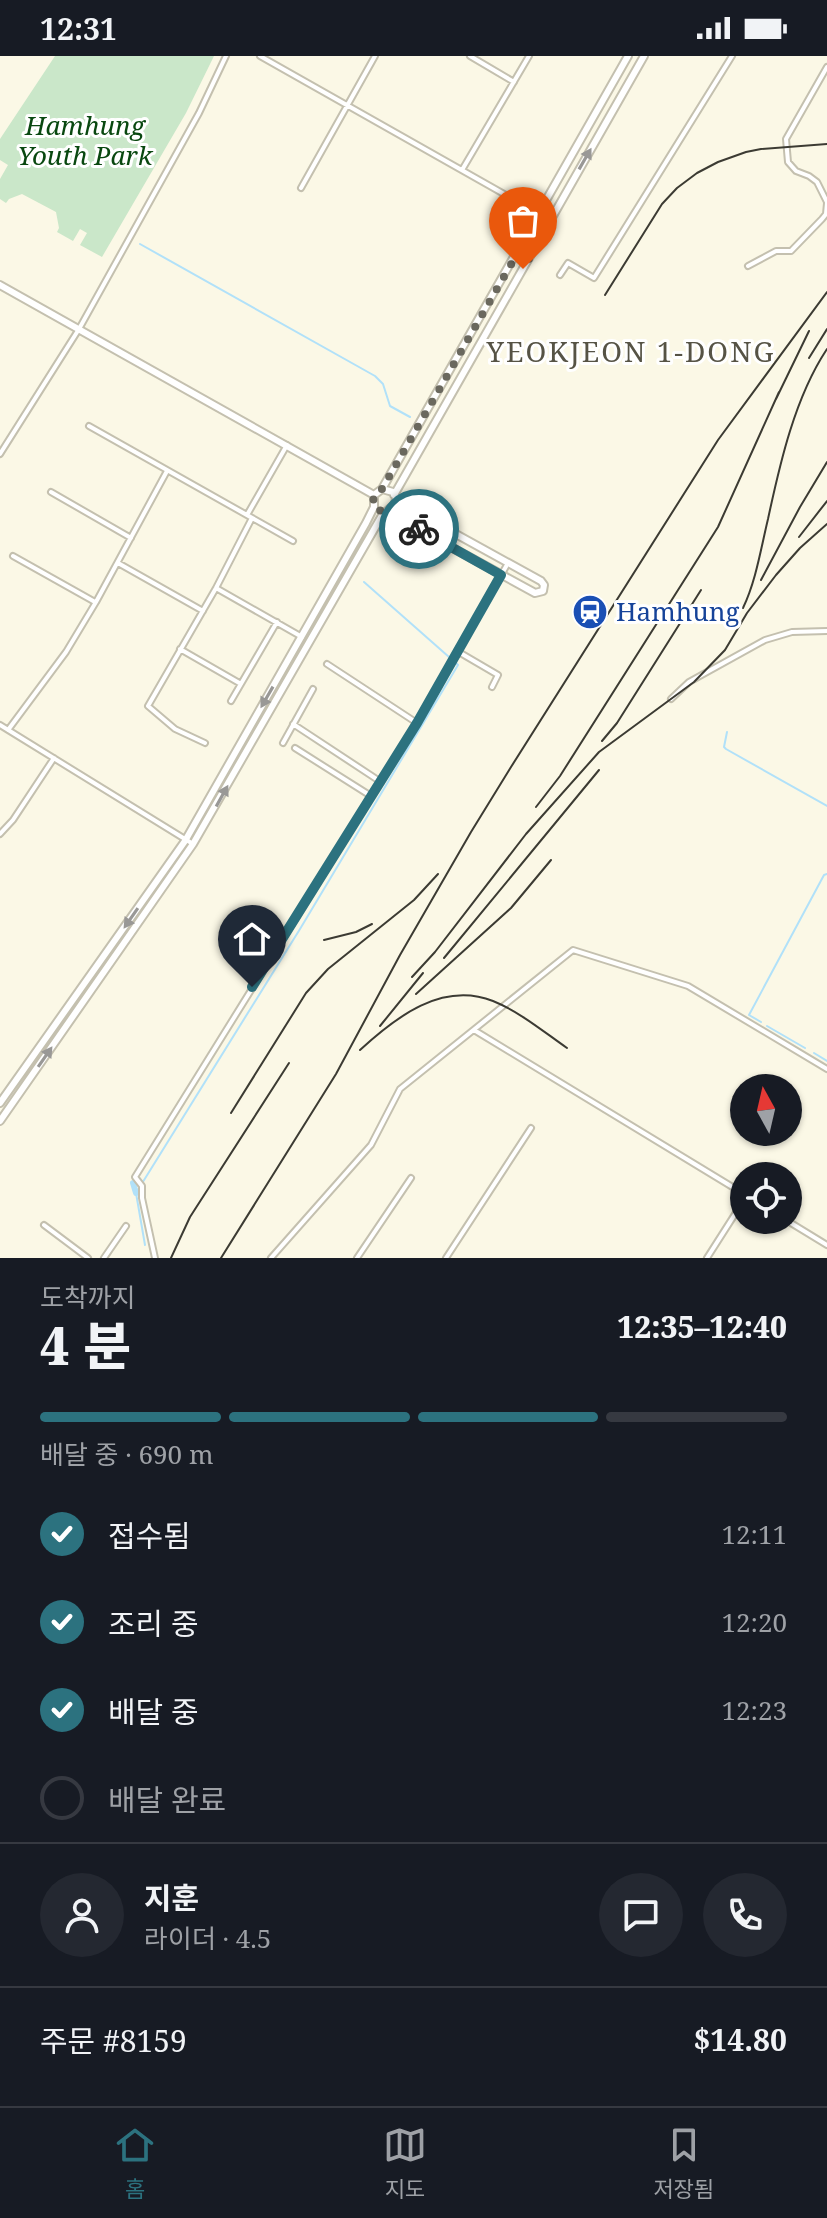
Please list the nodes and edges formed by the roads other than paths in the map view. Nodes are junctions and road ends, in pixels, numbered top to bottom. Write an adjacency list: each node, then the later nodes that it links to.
1 (226, 56): 22 (street)
2 (260, 56): 11 (street)
3 (375, 56): 11 (street)
4 (470, 56): 10 (street)
5 (529, 56): 10 (street)
6 (628, 56): 17 (main road)
7 (644, 56): 18 (main road, one-way to 7)
8 (732, 56): 20 (street)
9 (827, 67): 14 (street)
10 (514, 82): 12 (street)
11 (347, 105): 12 (street); 13 (street)
12 (462, 170): 15 (street)
13 (301, 188)
14 (827, 202): 19 (street)
15 (520, 203)
16 (528, 208): 17 (street)
17 (540, 214): 18 (street); 27 (main road)
18 (551, 220): 30 (main road)
19 (748, 266)
20 (560, 275)
21 (0, 285): 22 (main road)
22 (79, 329): 24 (main road); 25 (street)
23 (89, 426): 26 (street)
24 (287, 445): 29 (main road); 33 (street)
25 (0, 454)
26 (167, 471): 33 (street); 34 (street)
27 (382, 489): 29 (main road); 30 (main road)
28 (51, 492): 34 (street)
29 (374, 495): 31 (main road)
30 (395, 498): 32 (main road); 38 (main road)
31 (374, 507): 32 (main road); 45 (main road)
32 (385, 512): 39 (main road); 66 (main road, one-way to 32)
33 (249, 516): 35 (street); 40 (street)
34 (131, 538): 37 (street)
35 (293, 541)
36 (13, 556): 41 (street)
37 (117, 563): 41 (street); 42 (street)
38 (508, 563): 39 (street); 39 (main road)
39 (501, 575): 47 (street)
40 (216, 588): 42 (street); 43 (street)
41 (96, 602): 57 (street)
42 (203, 611): 46 (street)
43 (277, 622): 45 (street); 49 (street)
44 (827, 631): 52 (street)
45 (302, 637): 65 (main road, one-way to 65)
46 (180, 649): 49 (street); 58 (street)
47 (457, 651): 50 (street); 54 (street)
48 (327, 664): 54 (street)
49 (241, 684): 53 (street)
50 (492, 687)
51 (313, 689): 55 (street)
52 (671, 699)
53 (231, 701)
54 (417, 723): 62 (street)
55 (293, 724): 59 (street); 62 (street)
56 (0, 725): 57 (street)
57 (8, 730): 61 (street)
58 (205, 743)
59 (283, 743)
60 (295, 748): 63 (street)
61 (54, 758): 64 (street); 65 (street)
62 (381, 782): 63 (street)
63 (371, 797): 81 (street)
64 (0, 834)
65 (185, 841): 66 (street); 69 (main road, one-way to 69)
66 (193, 844): 70 (main road, one-way to 66)
67 (474, 1030): 68 (street); 73 (street); 82 (street)
68 (827, 1069)
69 (0, 1103)
70 (0, 1121)
71 (531, 1128): 84 (street)
72 (411, 1178): 83 (street)
73 (730, 1188)
74 (730, 1220): 85 (street)
75 (44, 1225): 79 (street)
76 (126, 1226): 80 (street)
77 (802, 1230): 78 (street)
78 (827, 1245)
79 (88, 1258)
80 (104, 1258)
81 (155, 1258)
82 (271, 1258)
83 (357, 1258)
84 (446, 1258)
85 (707, 1258)

